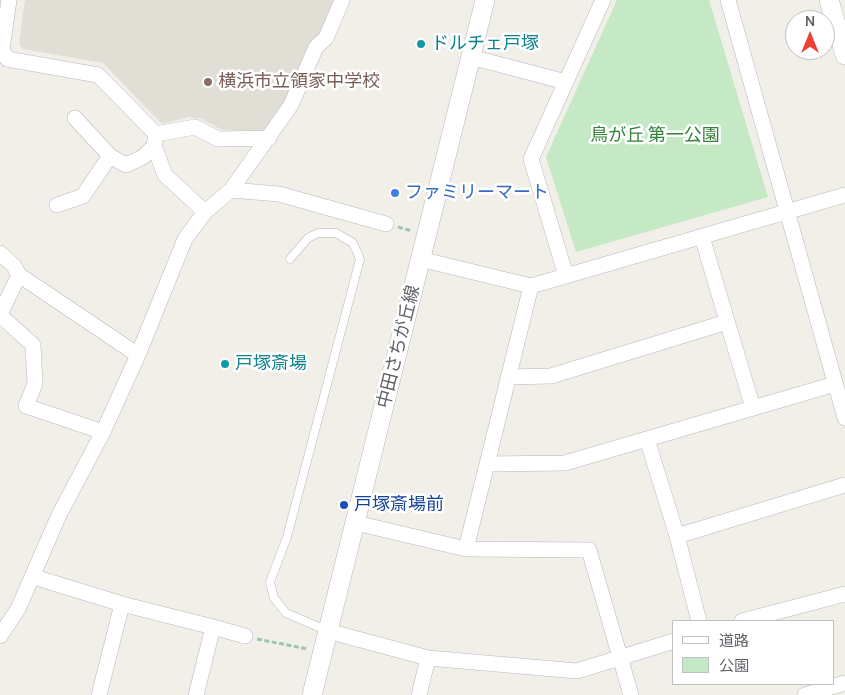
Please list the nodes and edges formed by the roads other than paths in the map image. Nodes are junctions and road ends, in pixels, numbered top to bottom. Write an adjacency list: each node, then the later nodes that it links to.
1 (9, 0): 12 (street)
2 (342, 0): 11 (street)
3 (485, 0): 8 (street, 中田さちが丘線)
4 (603, 0): 9 (street)
5 (728, 0): 18 (street)
6 (829, 0): 7 (street)
7 (845, 54)
8 (471, 57): 9 (street); 23 (street, 中田さちが丘線)
9 (566, 82): 25 (street)
10 (74, 118): 13 (street)
11 (269, 138): 12 (street); 14 (street)
12 (155, 140): 13 (street); 17 (street)
13 (110, 156): 16 (street)
14 (231, 190): 17 (street); 19 (street)
15 (845, 195): 18 (street)
16 (57, 205)
17 (206, 212): 29 (street)
18 (789, 212): 20 (street); 31 (street)
19 (386, 224)
20 (702, 237): 25 (street); 28 (street)
21 (0, 253): 24 (street)
22 (290, 259): 47 (lane)
23 (420, 259): 26 (street); 38 (street, 中田さちが丘線)
24 (19, 275): 27 (street); 29 (street)
25 (566, 276): 26 (street)
26 (531, 286): 30 (street)
27 (0, 314): 34 (street)
28 (726, 322): 30 (street); 32 (street)
29 (138, 355): 34 (street)
30 (508, 377): 36 (street)
31 (835, 384): 32 (street); 33 (street)
32 (753, 408): 35 (street)
33 (845, 418)
34 (103, 432): 41 (street)
35 (647, 439): 36 (street); 39 (street)
36 (488, 464): 40 (street)
37 (845, 485): 39 (street)
38 (356, 522): 40 (street); 47 (street, 中田さちが丘線)
39 (677, 536): 44 (street)
40 (466, 549): 51 (street)
41 (34, 577): 43 (street); 48 (street)
42 (845, 594): 45 (street)
43 (122, 604): 46 (street); 54 (street)
44 (699, 620)
45 (746, 620)
46 (213, 627): 49 (street); 55 (street)
47 (328, 631): 52 (street); 56 (street, 中田さちが丘線)
48 (1, 634)
49 (245, 636)
50 (672, 642): 51 (street)
51 (620, 657): 52 (street); 58 (street)
52 (428, 658): 57 (street)
53 (845, 683): 59 (street)
54 (99, 695)
55 (196, 695)
56 (312, 695)
57 (419, 695)
58 (631, 695)
59 (805, 695)

